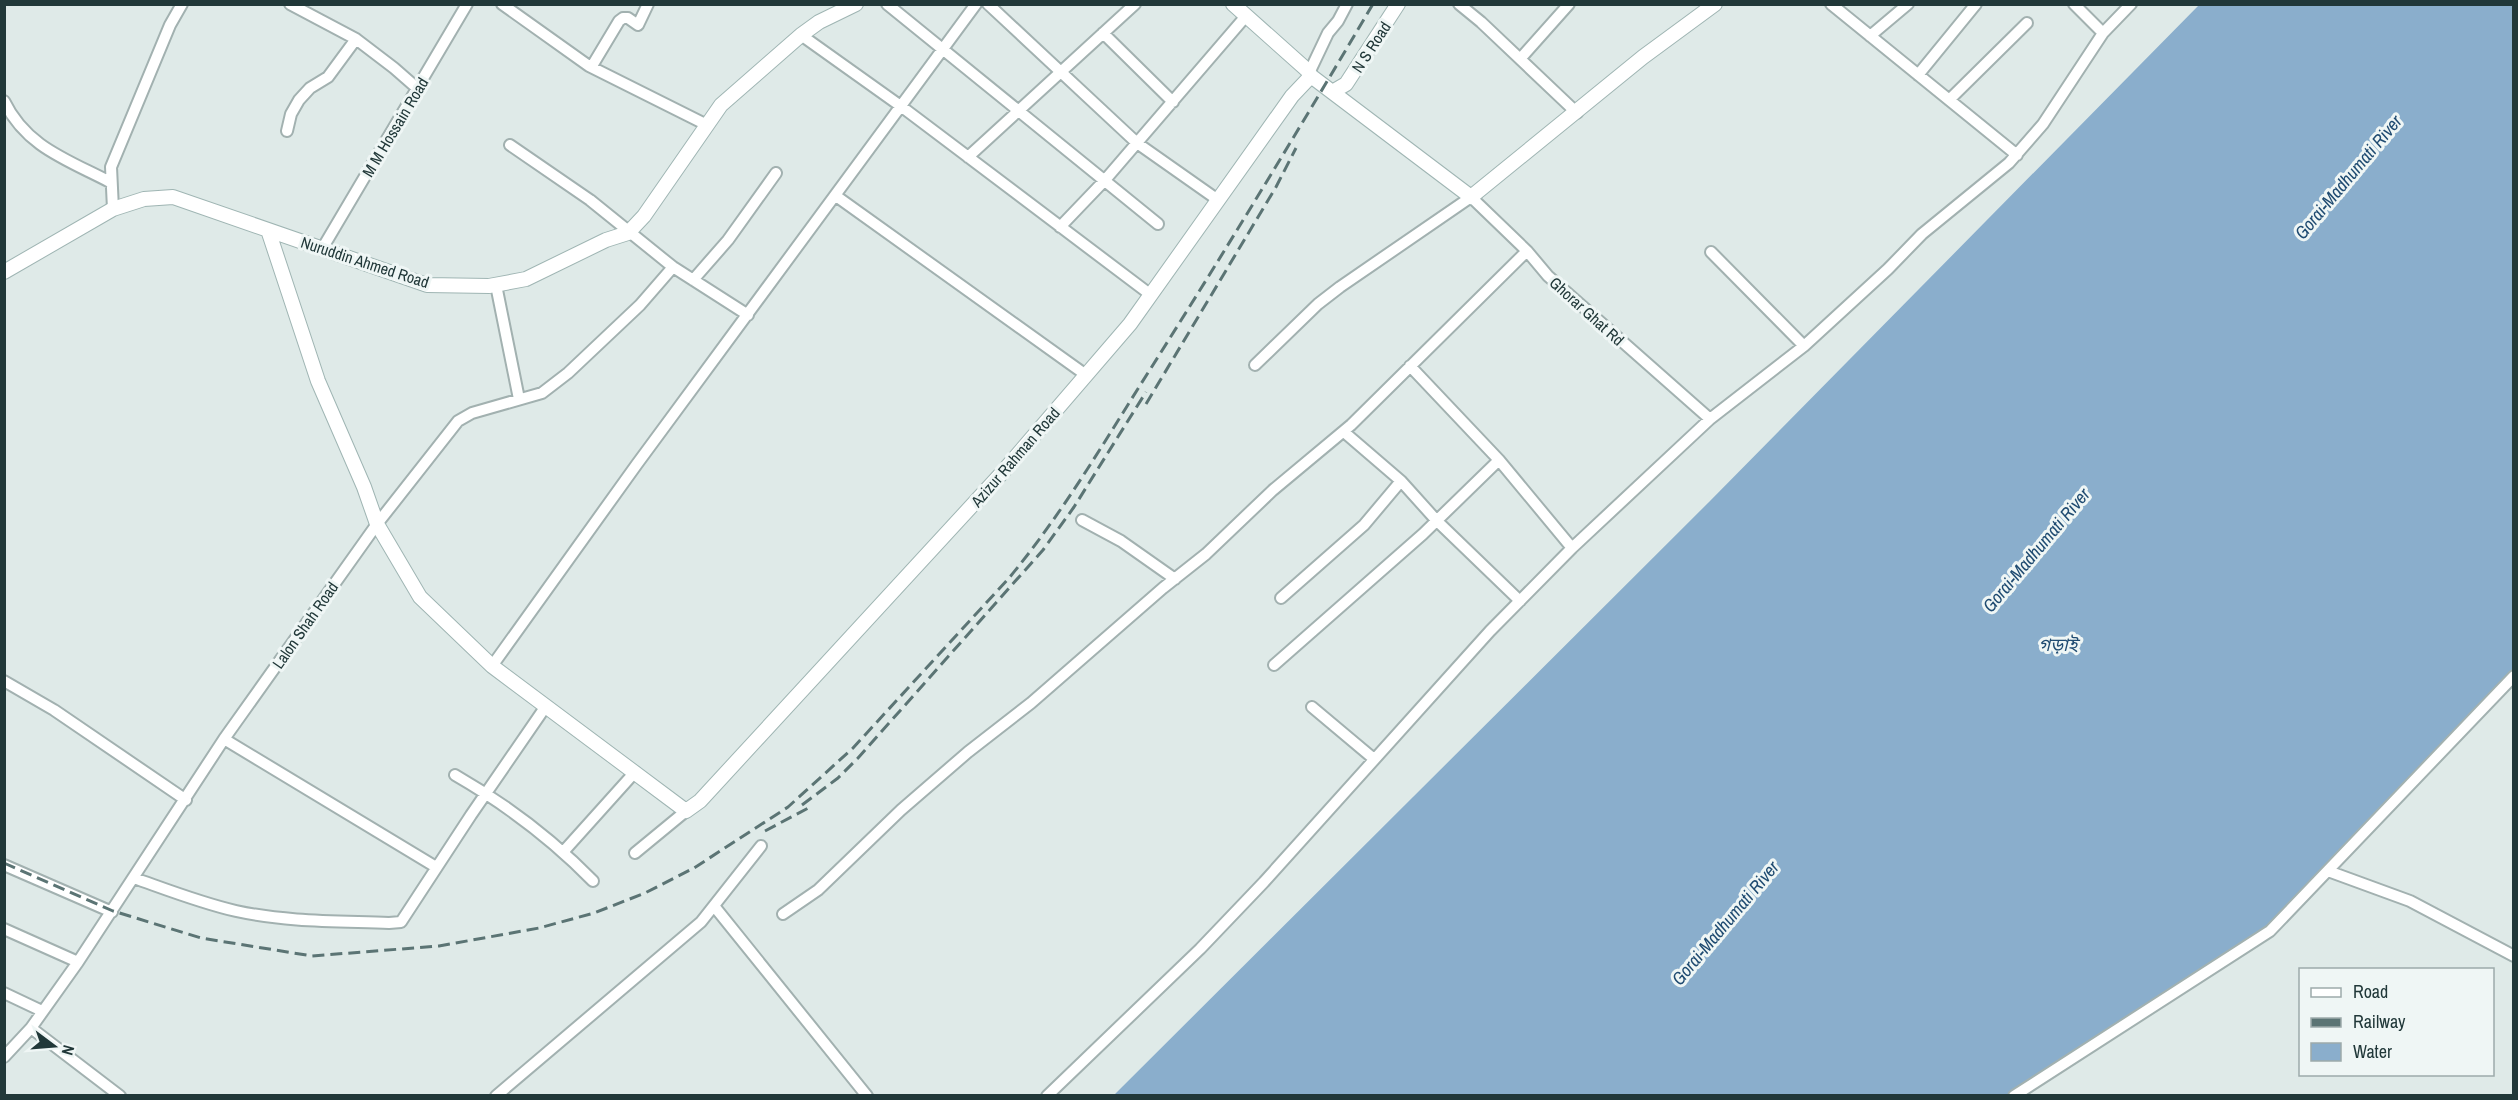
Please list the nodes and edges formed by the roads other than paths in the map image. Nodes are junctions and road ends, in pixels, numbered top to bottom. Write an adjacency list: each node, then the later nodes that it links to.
1 (182, 4): 51 (street)
2 (290, 4): 28 (street)
3 (467, 4): 35 (street, M M Hossain Road)
4 (502, 4): 31 (street)
5 (648, 4): 31 (street)
6 (887, 4): 29 (street)
7 (976, 4): 29 (street)
8 (988, 4): 32 (street)
9 (1135, 4): 24 (street)
10 (1233, 4): 22 (street)
11 (1347, 4): 33 (street)
12 (1398, 4): 36 (street, N S Road)
13 (1459, 4): 30 (street)
14 (1569, 4): 30 (street)
15 (1715, 4): 42 (street)
16 (1831, 4): 27 (street)
17 (1908, 4): 27 (street)
18 (1976, 4): 34 (street)
19 (2074, 4): 25 (street)
20 (2131, 4): 25 (street)
21 (847, 6): 26 (street, Nuruddin Ahmed Road)
22 (1246, 16): 33 (street); 39 (street)
23 (2026, 22): 37 (street)
24 (1103, 33): 32 (street); 39 (street)
25 (2103, 33): 47 (street)
26 (801, 35): 40 (street); 43 (street, Nuruddin Ahmed Road)
27 (1870, 36): 34 (street)
28 (356, 39): 35 (street); 44 (street)
29 (943, 50): 40 (street); 41 (street)
30 (1520, 59): 42 (street)
31 (592, 66): 43 (street)
32 (1061, 71): 41 (street); 45 (street)
33 (1310, 75): 36 (street); 54 (street, Azizur Rahman Road)
34 (1918, 75): 37 (street)
35 (418, 89): 60 (street, M M Hossain Road)
36 (1334, 91): 53 (street)
37 (1949, 100): 47 (street)
38 (4, 101): 51 (street)
39 (1173, 102): 45 (street)
40 (902, 108): 48 (street); 52 (street)
41 (1018, 111): 48 (street); 50 (street)
42 (1577, 113): 53 (street)
43 (706, 125): 59 (street, Nuruddin Ahmed Road)
44 (287, 132)
45 (1137, 143): 50 (street); 54 (street)
46 (510, 145): 59 (street)
47 (2017, 154): 69 (street)
48 (968, 157): 57 (street)
49 (776, 173): 65 (street)
50 (1105, 180): 56 (street); 57 (street)
51 (110, 182): 55 (street)
52 (836, 196): 68 (street); 72 (street)
53 (1471, 197): 61 (street, Ghorar Ghat Rd); 70 (street)
54 (1218, 200): 67 (street, Azizur Rahman Road)
55 (113, 209): 58 (street, Nuruddin Ahmed Road); 64 (street, Nuruddin Ahmed Road)
56 (1158, 224)
57 (1060, 227): 67 (street)
58 (268, 230): 60 (street, Nuruddin Ahmed Road); 80 (street)
59 (628, 232): 63 (street); 66 (street, Nuruddin Ahmed Road)
60 (322, 249): 66 (street, Nuruddin Ahmed Road)
61 (1527, 251): 71 (street); 74 (street, Ghorar Ghat Rd)
62 (1711, 252): 69 (street)
63 (673, 267): 65 (street); 73 (street, Lalon Shah Road)
64 (4, 272)
65 (693, 280): 68 (street)
66 (495, 285): 73 (street)
67 (1150, 295): 72 (street, Azizur Rahman Road)
68 (748, 315): 86 (street)
69 (1804, 346): 74 (street)
70 (1255, 365)
71 (1410, 366): 75 (street); 76 (street)
72 (1086, 375): 97 (street, Azizur Rahman Road)
73 (519, 399): 80 (street, Lalon Shah Road)
74 (1710, 419): 81 (street)
75 (1344, 432): 77 (street); 82 (street)
76 (1499, 460): 79 (street); 81 (street)
77 (1401, 481): 79 (street); 83 (street)
78 (1082, 520): 82 (street)
79 (1437, 520): 84 (street); 85 (street)
80 (377, 524): 86 (street); 91 (street, Lalon Shah Road)
81 (1572, 548): 84 (street)
82 (1175, 579): 108 (street)
83 (1281, 598)
84 (1520, 601): 92 (street)
85 (1274, 665)
86 (492, 666): 89 (street)
87 (2514, 675): 103 (street)
88 (4, 681): 96 (street)
89 (546, 706): 93 (street); 95 (street)
90 (1312, 707): 92 (street)
91 (224, 739): 96 (street, Lalon Shah Road); 102 (street)
92 (1374, 759): 119 (street)
93 (635, 772): 97 (street); 99 (street)
94 (455, 775): 95 (street)
95 (486, 793): 99 (street); 102 (street)
96 (186, 800): 104 (street, Lalon Shah Road)
97 (686, 811): 100 (street)
98 (761, 846): 106 (street)
99 (564, 851): 105 (street)
100 (635, 853)
101 (4, 865): 107 (street)
102 (436, 867): 104 (street)
103 (2328, 871): 110 (street); 120 (street)
104 (134, 878): 107 (street, Lalon Shah Road)
105 (593, 881)
106 (714, 906): 117 (street); 118 (street)
107 (112, 912): 111 (street, Lalon Shah Road)
108 (783, 914)
109 (4, 928): 111 (street)
110 (2514, 956)
111 (78, 962): 113 (street, Lalon Shah Road)
112 (4, 993): 113 (street)
113 (42, 1011): 114 (street, Lalon Shah Road)
114 (31, 1028): 115 (street, Lalon Shah Road); 116 (street)
115 (4, 1057)
116 (120, 1095)
117 (496, 1095)
118 (867, 1095)
119 (1047, 1095)
120 (2014, 1095)

